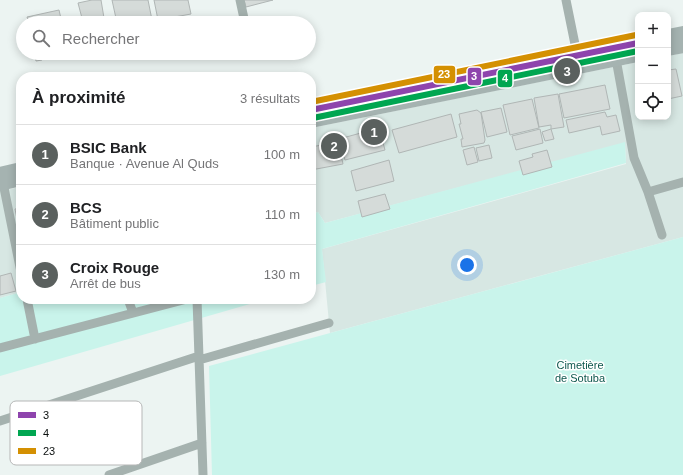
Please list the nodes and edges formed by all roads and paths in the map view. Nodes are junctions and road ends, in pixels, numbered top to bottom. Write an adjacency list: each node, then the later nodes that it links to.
1 (240, 0): 3 (street)
2 (566, 0): 11 (street)
3 (243, 16)
4 (683, 33): 5 (main road)
5 (671, 35)
6 (635, 43): 11 (main road)
7 (683, 46): 8 (main road)
8 (671, 48)
9 (635, 56): 10 (main road)
10 (616, 59): 11 (main road); 18 (street)
11 (578, 61): 12 (main road); 13 (main road)
12 (316, 109)
13 (316, 120)
14 (16, 172): 16 (main road)
15 (16, 179): 16 (main road)
16 (1, 180): 20 (street)
17 (683, 182): 18 (street)
18 (648, 192): 19 (street)
19 (662, 235)
20 (16, 249)
21 (28, 304): 27 (street)
22 (129, 304): 25 (street)
23 (167, 304): 25 (street)
24 (197, 304): 29 (street)
25 (132, 313): 27 (street)
26 (329, 323): 29 (street)
27 (35, 339): 28 (street)
28 (0, 348)
29 (199, 358): 30 (street); 33 (street)
30 (63, 401)
31 (10, 418): 32 (street)
32 (0, 421)
33 (202, 443): 34 (street); 37 (street)
34 (142, 464)
35 (138, 465): 36 (street)
36 (109, 475)
37 (203, 475)

